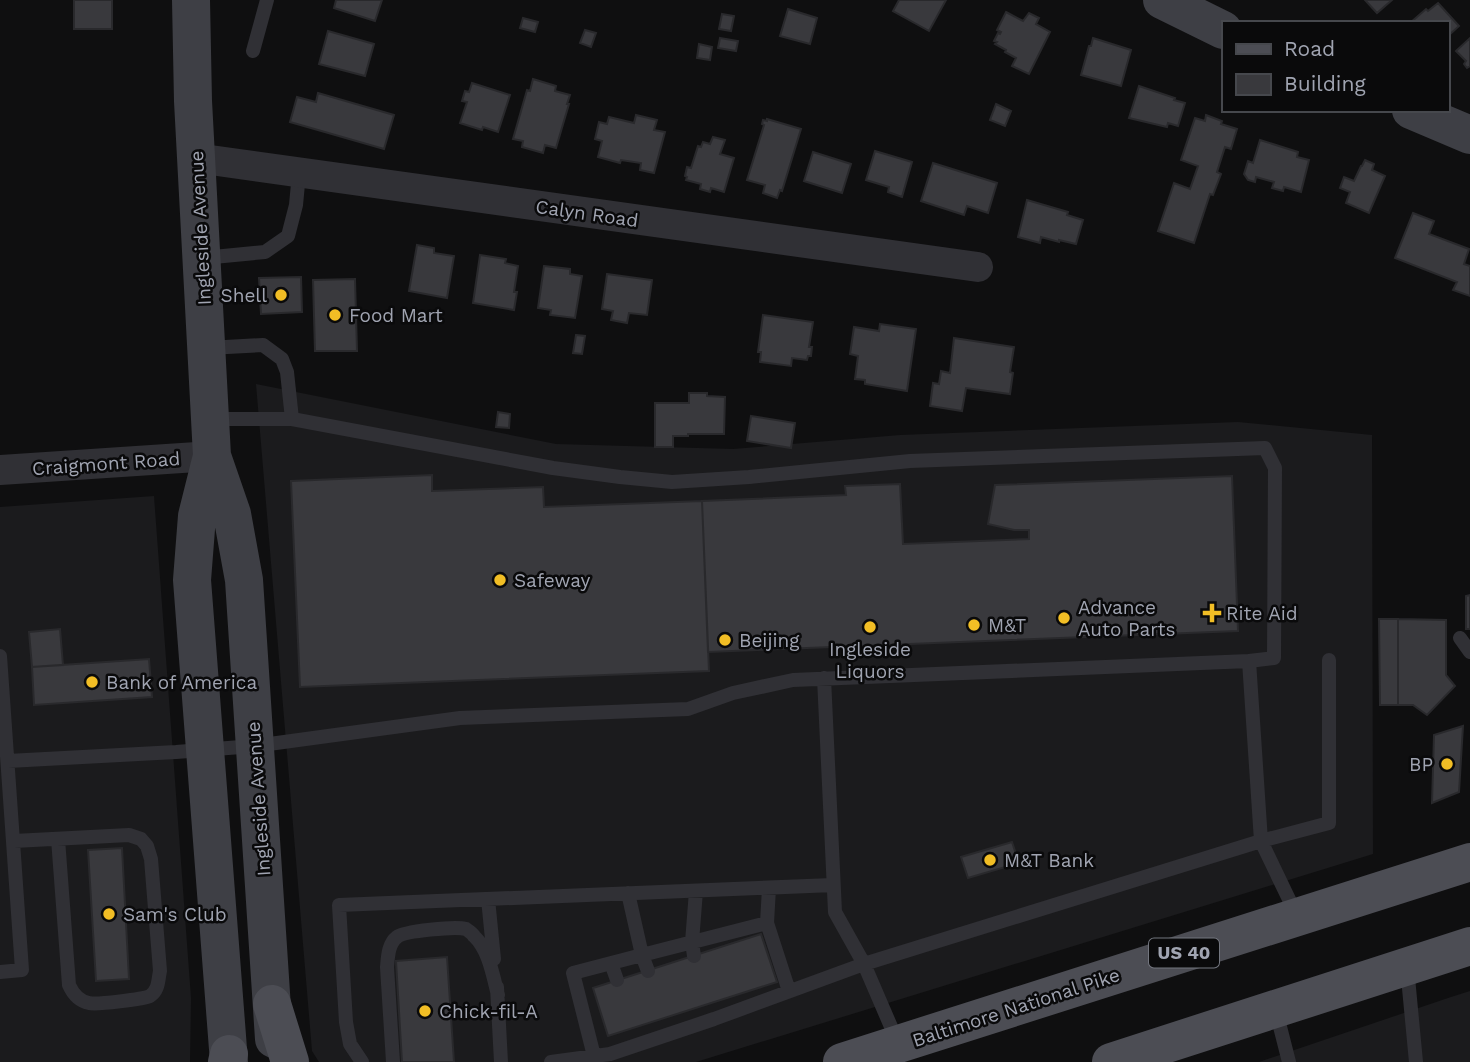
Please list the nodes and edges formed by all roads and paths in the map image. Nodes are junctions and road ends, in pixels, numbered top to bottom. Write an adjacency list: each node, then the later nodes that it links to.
1 (191, 0): 8 (main road, Ingleside Avenue)
2 (267, 0): 5 (lane)
3 (1180, 4): 4 (main road)
4 (1222, 29)
5 (253, 51)
6 (1416, 112): 7 (main road)
7 (1469, 132)
8 (196, 158): 9 (street, Calyn Road); 10 (main road, Ingleside Avenue)
9 (299, 173): 10 (lane); 11 (street, Calyn Road)
10 (202, 258): 12 (main road, Ingleside Avenue)
11 (978, 267)
12 (207, 348): 13 (lane); 14 (main road, Ingleside Avenue)
13 (292, 419): 14 (lane); 20 (lane)
14 (211, 438): 15 (street, Craigmont Road); 22 (main road, Ingleside Avenue); 23 (main road, Ingleside Avenue)
15 (0, 470)
16 (1460, 638): 17 (lane)
17 (1470, 652)
18 (0, 656): 24 (lane)
19 (1329, 660): 27 (lane)
20 (1249, 661): 21 (lane); 27 (lane)
21 (824, 678): 22 (lane); 29 (lane)
22 (254, 746): 23 (lane); 47 (main road, Ingleside Avenue)
23 (204, 750): 24 (lane); 57 (main road, Ingleside Avenue)
24 (8, 761): 26 (lane)
25 (58, 839): 25 (lane); 26 (lane)
26 (13, 841): 43 (lane)
27 (1261, 841): 34 (lane); 40 (lane)
28 (1470, 862): 34 (main road, Baltimore National Pike / US 40)
29 (833, 885): 30 (lane); 40 (lane)
30 (769, 888): 31 (lane); 35 (lane)
31 (696, 891): 32 (lane); 37 (lane)
32 (628, 893): 33 (lane); 38 (lane)
33 (488, 899): 46 (lane); 60 (lane)
34 (1297, 917): 55 (main road, Baltimore National Pike / US 40)
35 (767, 923): 37 (lane); 45 (lane)
36 (1469, 946): 41 (main road)
37 (693, 949): 38 (lane)
38 (642, 955): 39 (lane); 42 (lane)
39 (611, 963): 44 (lane); 56 (lane)
40 (864, 964): 45 (lane); 55 (lane)
41 (1407, 966): 49 (main road); 67 (lane)
42 (648, 971)
43 (0, 972)
44 (617, 980)
45 (789, 991): 51 (lane)
46 (498, 995): 61 (lane); 62 (lane)
47 (272, 1004): 58 (main road, Ingleside Avenue); 59 (main road)
48 (709, 1004): 51 (lane)
49 (1275, 1010): 65 (main road); 66 (lane)
50 (666, 1017): 53 (lane)
51 (714, 1019): 53 (lane)
52 (633, 1028): 54 (lane)
53 (672, 1032): 54 (lane)
54 (638, 1044): 56 (lane)
55 (898, 1044): 64 (main road, Baltimore National Pike / US 40)
56 (594, 1056): 63 (lane)
57 (228, 1060)
58 (276, 1062)
59 (290, 1062)
60 (362, 1062)
61 (393, 1062)
62 (501, 1062)
63 (551, 1062)
64 (842, 1062)
65 (1111, 1062)
66 (1289, 1062)
67 (1416, 1062)

